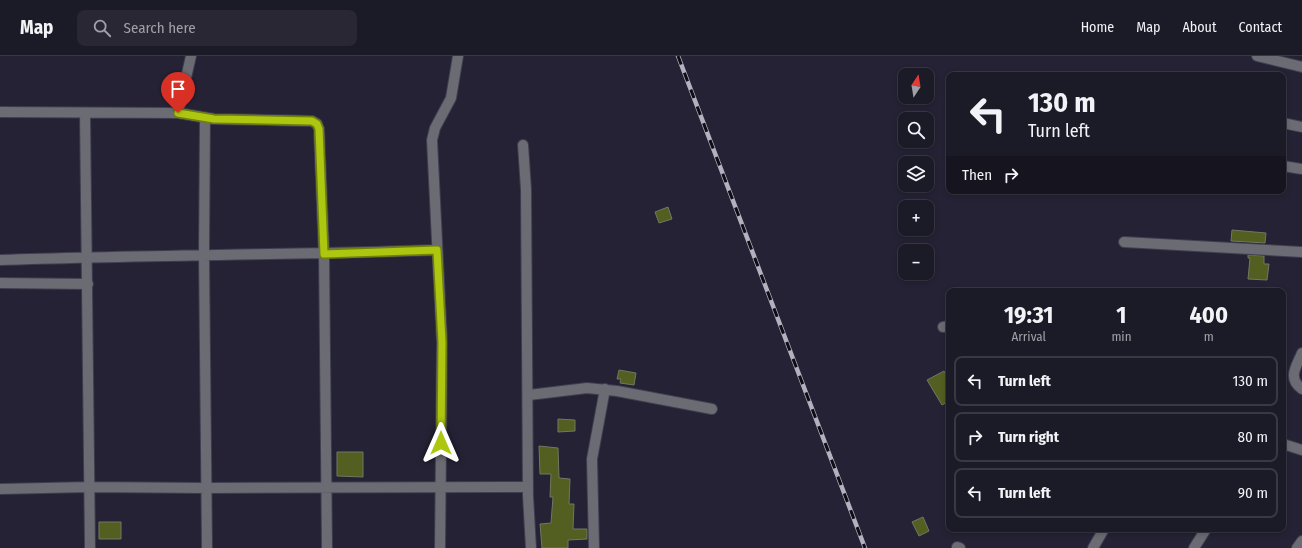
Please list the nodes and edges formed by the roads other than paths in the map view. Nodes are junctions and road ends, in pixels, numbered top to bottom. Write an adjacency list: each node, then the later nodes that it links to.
1 (191, 56): 7 (street)
2 (458, 56): 15 (street)
3 (1257, 56): 4 (street)
4 (1302, 67)
5 (0, 112): 6 (street)
6 (85, 113): 7 (street); 19 (street)
7 (178, 113): 8 (street)
8 (205, 118): 17 (street); 18 (street)
9 (1286, 124): 10 (street)
10 (1302, 127)
11 (523, 145): 26 (street)
12 (1286, 166): 13 (street)
13 (1302, 169)
14 (1124, 242): 16 (street)
15 (437, 250): 18 (street); 32 (street)
16 (1302, 252)
17 (204, 254): 18 (street); 19 (street); 34 (street)
18 (324, 254): 31 (street)
19 (88, 257): 20 (street); 22 (street)
20 (0, 260)
21 (0, 283): 22 (street)
22 (88, 284): 30 (street)
23 (1302, 353): 24 (street)
24 (1302, 389)
25 (605, 390): 26 (street); 27 (street); 44 (street)
26 (529, 395): 33 (street)
27 (712, 409)
28 (1286, 445): 29 (street)
29 (1302, 450)
30 (89, 487): 34 (street); 35 (street); 39 (street)
31 (326, 487): 32 (street); 34 (street); 41 (street)
32 (441, 487): 33 (street); 42 (street)
33 (528, 487): 43 (street)
34 (206, 488): 40 (street)
35 (0, 489)
36 (1102, 532): 45 (street)
37 (1204, 532): 46 (street)
38 (1302, 541): 47 (street)
39 (90, 548)
40 (207, 548)
41 (327, 548)
42 (440, 548)
43 (531, 548)
44 (594, 548)
45 (1093, 548)
46 (1194, 548)
47 (1297, 548)

